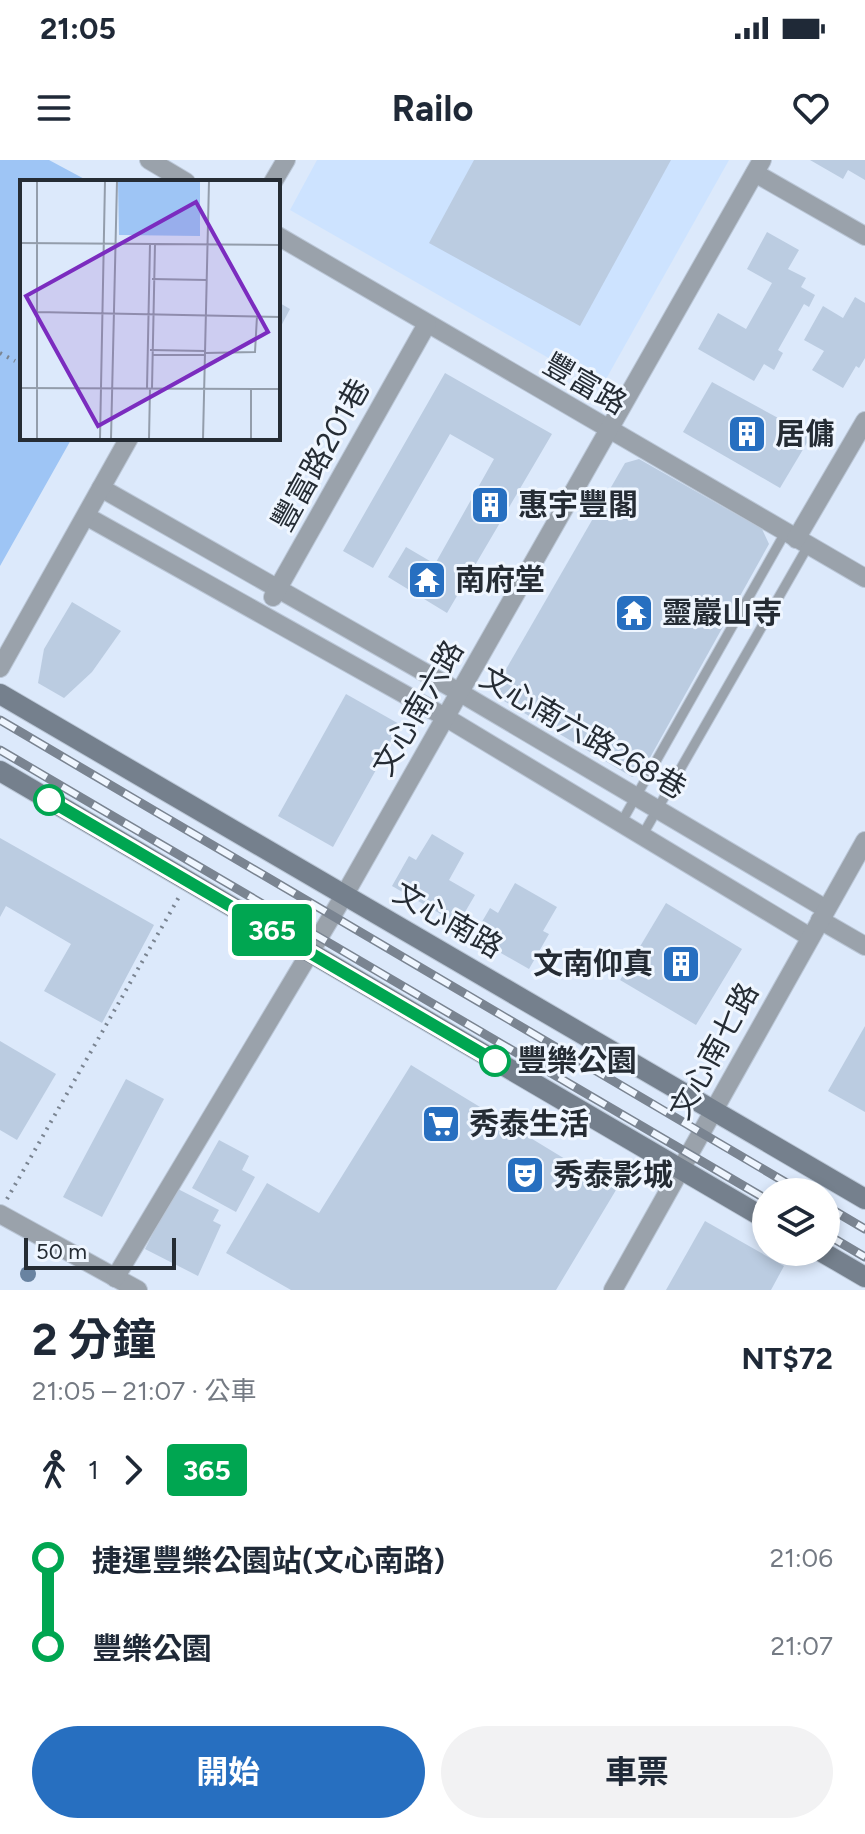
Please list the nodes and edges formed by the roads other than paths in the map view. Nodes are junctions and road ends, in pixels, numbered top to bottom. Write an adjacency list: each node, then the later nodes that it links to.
1 (149, 160): 4 (street)
2 (286, 160): 5 (street)
3 (758, 167): 6 (street); 10 (street, 文心南六路)
4 (183, 180)
5 (274, 180)
6 (865, 236)
7 (280, 237): 8 (street, 豐富路)
8 (427, 324): 10 (street, 豐富路); 16 (street, 豐富路201巷)
9 (865, 421): 14 (street)
10 (608, 430): 14 (street, 豐富路); 19 (street, 文心南六路)
11 (128, 440): 12 (street)
12 (101, 488): 13 (street); 16 (street, 文心南六路268巷)
13 (86, 516): 17 (street, 文心南六路268巷); 18 (street)
14 (796, 539): 15 (street, 豐富路); 23 (lane); 24 (lane)
15 (865, 578)
16 (278, 589): 17 (street, 豐富路201巷); 19 (street, 文心南六路268巷)
17 (264, 614): 21 (street, 文心南六路268巷)
18 (0, 668)
19 (459, 692): 21 (street, 文心南六路); 23 (street, 文心南六路268巷)
20 (0, 694): 28 (main road, 文心南路)
21 (445, 717): 25 (street, 文心南六路268巷); 28 (street, 文心南六路)
22 (0, 771): 32 (main road)
23 (636, 797): 24 (street, 文心南六路268巷); 25 (lane)
24 (657, 809): 26 (lane); 29 (street, 文心南六路268巷)
25 (621, 823): 26 (street, 文心南六路268巷)
26 (642, 836): 30 (street, 文心南六路268巷)
27 (865, 841): 29 (street, 文心南七路)
28 (345, 894): 32 (street, 文心南六路); 33 (main road, 文心南路)
29 (823, 914): 30 (street, 文心南七路); 31 (street, 文心南六路268巷)
30 (810, 937): 33 (street, 文心南七路)
31 (865, 946)
32 (310, 952): 34 (main road); 40 (street, 文心南六路)
33 (714, 1109): 34 (street, 文心南七路); 35 (main road, 文心南路)
34 (681, 1170): 36 (main road); 42 (street, 文心南七路)
35 (865, 1199)
36 (752, 1211)
37 (0, 1213): 40 (street)
38 (840, 1262): 39 (main road)
39 (865, 1277)
40 (115, 1278): 41 (street)
41 (138, 1290)
42 (613, 1290)

